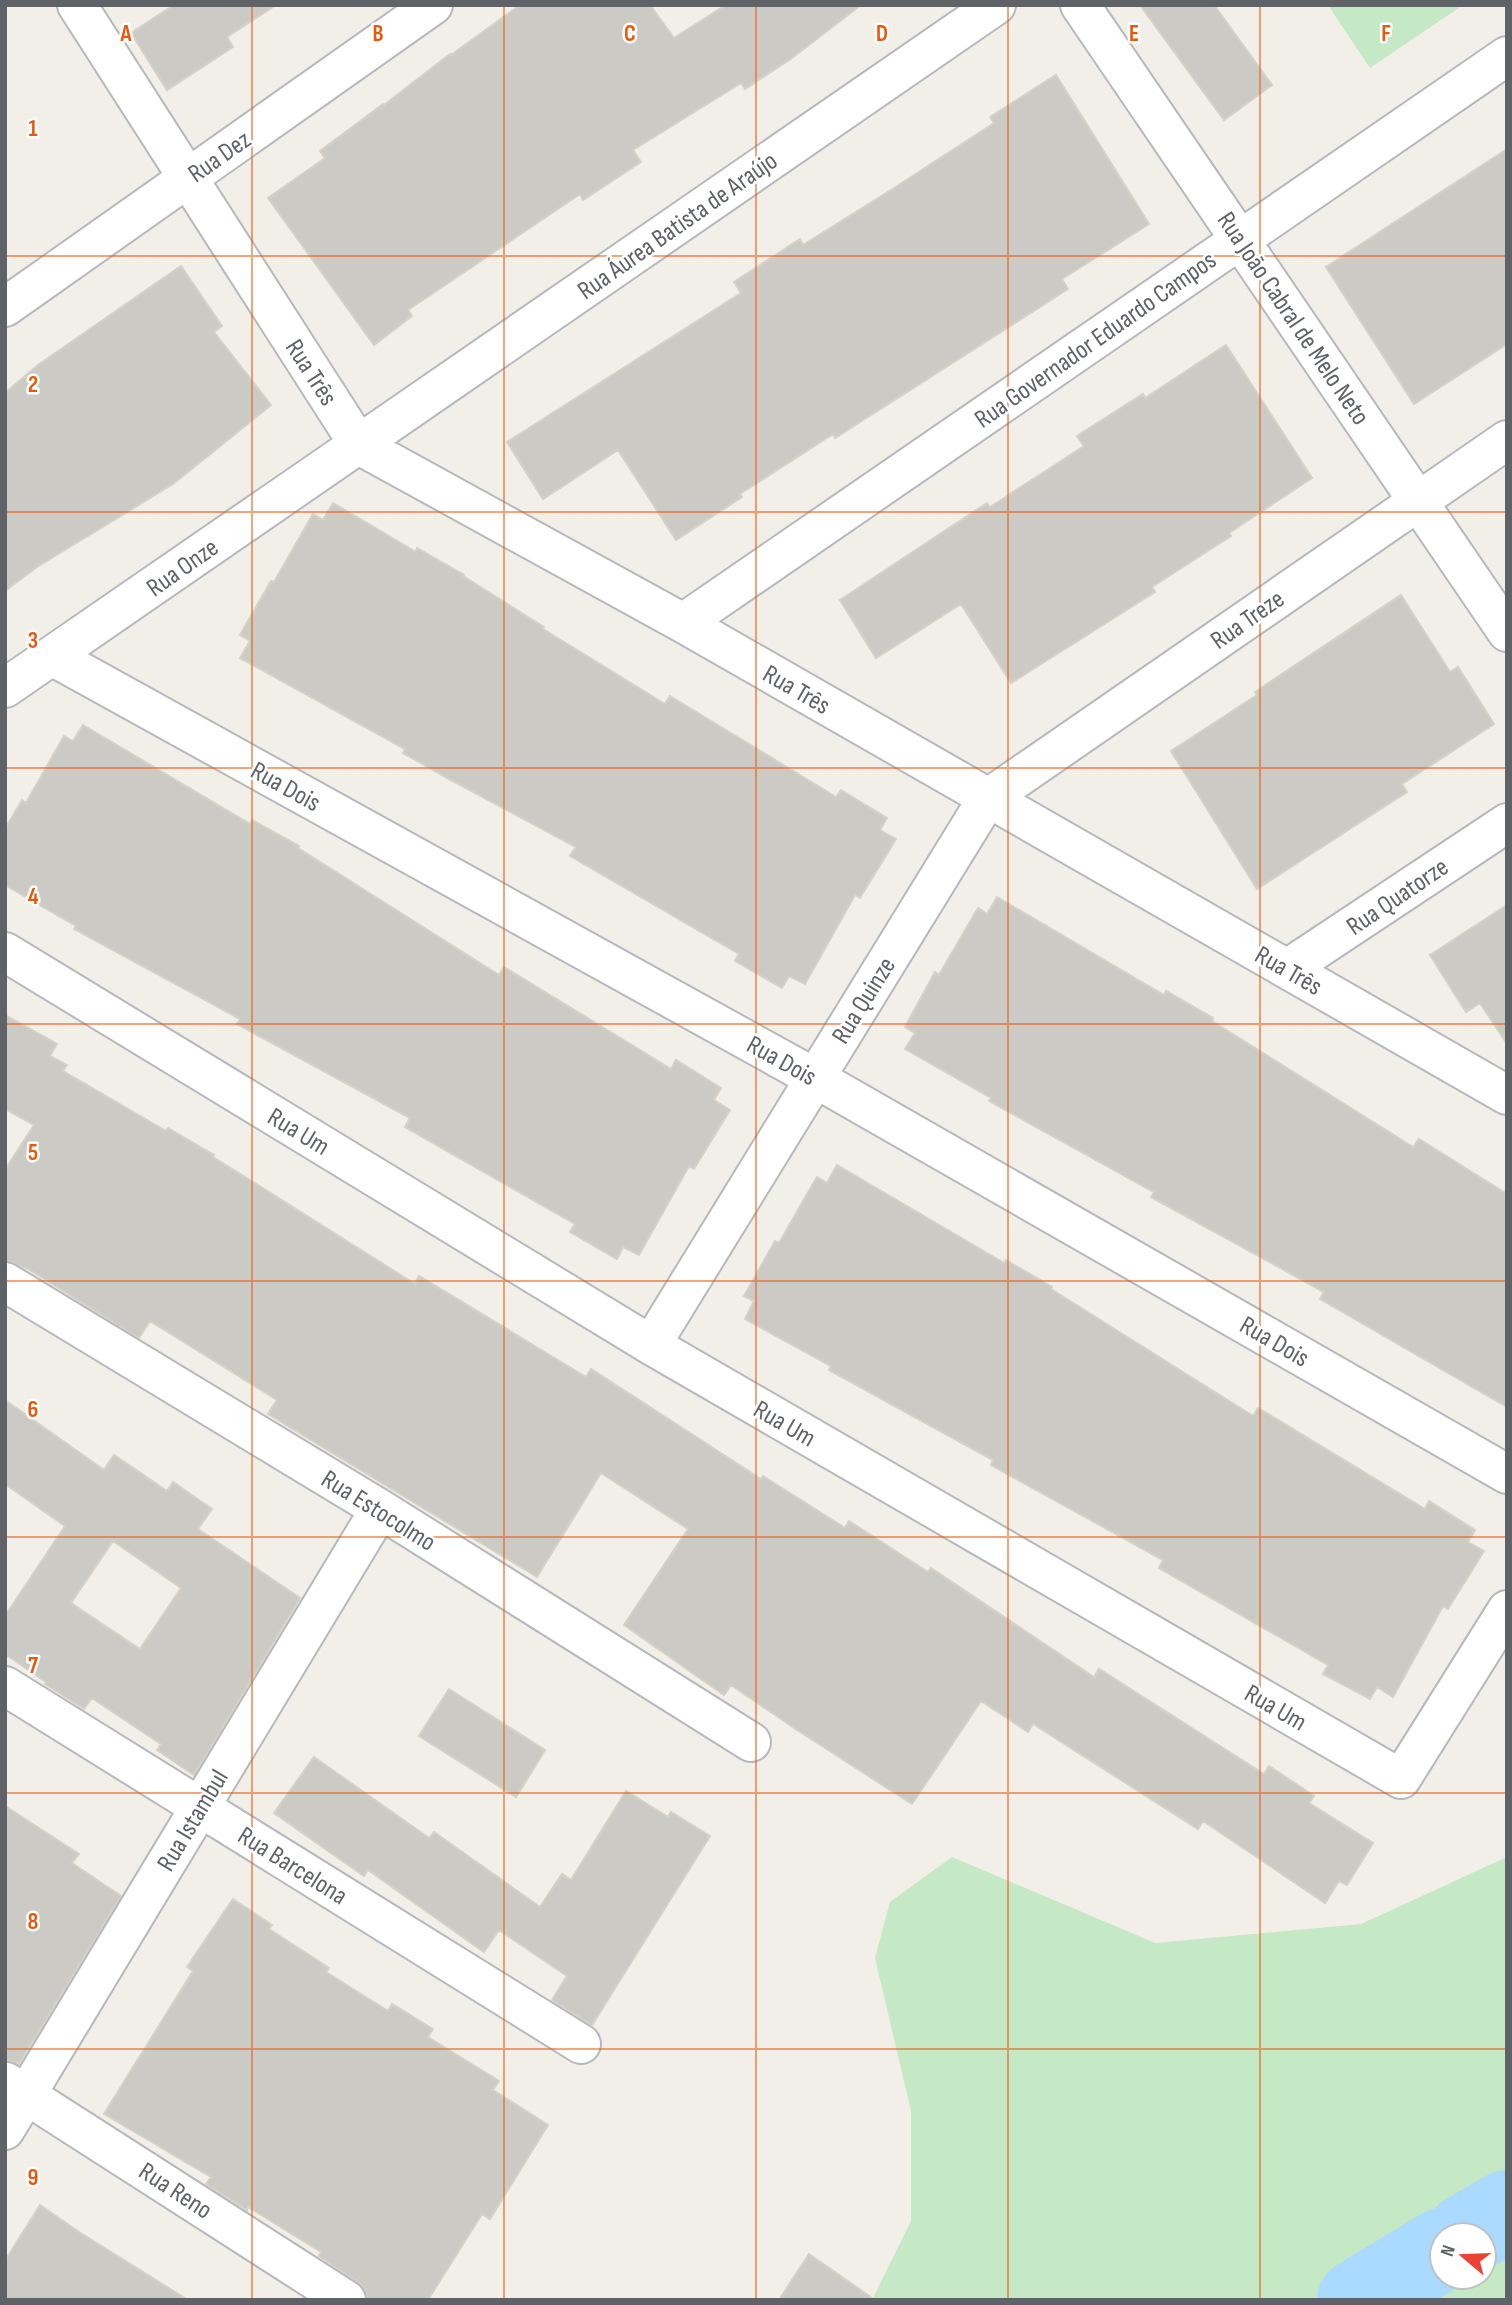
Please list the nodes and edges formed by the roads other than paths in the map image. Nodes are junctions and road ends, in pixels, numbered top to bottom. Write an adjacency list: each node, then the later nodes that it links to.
1 (77, 5): 6 (street, Rua Três)
2 (433, 5): 6 (street, Rua Dez)
3 (996, 5): 10 (street, Rua Áurea Batista de Araújo)
4 (1080, 5): 7 (street, Rua João Cabral de Melo Neto)
5 (1507, 56): 7 (street, Rua Governador Eduardo Campos)
6 (188, 178): 8 (street, Rua Dez); 10 (street, Rua Três)
7 (1240, 239): 11 (street, Rua João Cabral de Melo Neto); 12 (street, Rua Governador Eduardo Campos)
8 (5, 307)
9 (1507, 440): 11 (street, Rua Treze)
10 (359, 445): 12 (street, Rua Três); 14 (street, Rua Onze)
11 (1418, 501): 13 (street, Rua João Cabral de Melo Neto); 16 (street, Rua Treze)
12 (682, 623): 16 (street, Rua Três)
13 (1507, 632)
14 (52, 656): 15 (street, Rua Onze); 20 (street, Rua Dois)
15 (5, 688)
16 (987, 799): 19 (street, Rua Três); 20 (street, Rua Quinze)
17 (1507, 823): 19 (street, Rua Quatorze)
18 (5, 952): 23 (street, Rua Um)
19 (1287, 969): 21 (street, Rua Três)
20 (815, 1078): 23 (street, Rua Quinze); 24 (street, Rua Dois)
21 (1507, 1095)
22 (5, 1282): 25 (street, Rua Estocolmo)
23 (651, 1345): 26 (street, Rua Um)
24 (1507, 1474)
25 (380, 1509): 28 (street, Rua Estocolmo); 29 (street, Rua Istambul)
26 (1507, 1610)
27 (5, 1686): 29 (street, Rua Barcelona)
28 (751, 1742)
29 (200, 1807): 30 (street, Rua Barcelona); 31 (street, Rua Istambul)
30 (580, 2044)
31 (16, 2088): 32 (street, Rua Istambul); 33 (street, Rua Reno)
32 (5, 2130)
33 (346, 2300)

